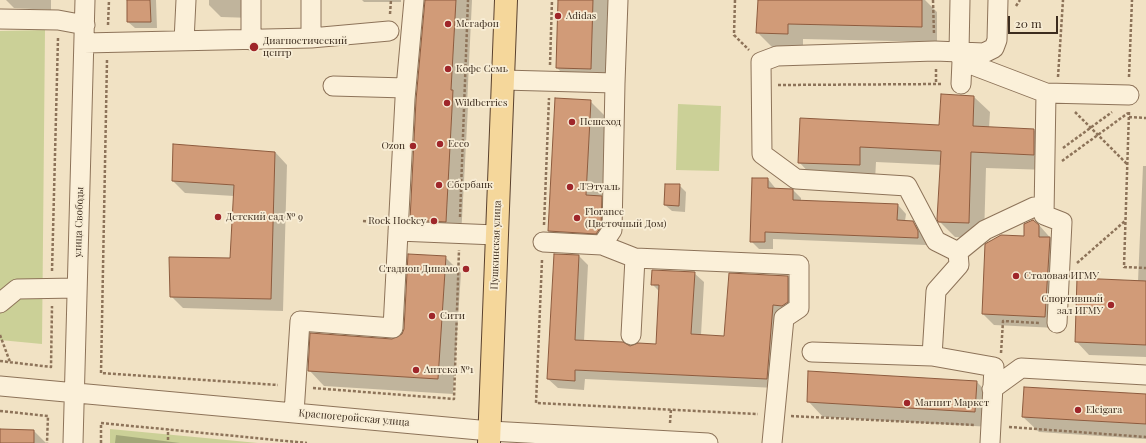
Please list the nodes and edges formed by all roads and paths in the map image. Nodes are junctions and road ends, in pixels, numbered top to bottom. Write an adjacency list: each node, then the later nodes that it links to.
1 (85, 0): 19 (street, улица Свободы)
2 (109, 0): 23 (path)
3 (186, 0): 22 (street)
4 (252, 0): 21 (street)
5 (311, 0): 20 (street)
6 (414, 0): 32 (street)
7 (468, 0): 44 (path)
8 (506, 0): 26 (main road, Пушкинская улица)
9 (552, 0): 27 (path)
10 (618, 0): 28 (street)
11 (735, 0): 25 (path)
12 (960, 0): 24 (street)
13 (998, 0): 24 (street)
14 (1063, 0): 33 (path)
15 (1132, 0): 34 (path)
16 (0, 19): 17 (street)
17 (58, 20): 19 (street); 52 (path)
18 (389, 31): 20 (street)
19 (84, 34): 23 (street); 53 (street, улица Свободы)
20 (311, 38): 21 (street)
21 (251, 40): 22 (street)
22 (184, 41): 23 (street)
23 (107, 43): 63 (path)
24 (960, 57): 25 (street); 29 (street); 33 (street)
25 (761, 62): 30 (street)
26 (503, 80): 27 (street); 45 (main road, Пушкинская улица)
27 (550, 81): 28 (street); 46 (path)
28 (615, 83): 47 (street)
29 (961, 84): 30 (path)
30 (762, 85): 48 (street)
31 (333, 86): 32 (street)
32 (406, 88): 43 (street)
33 (1052, 93): 34 (street); 37 (path); 40 (street)
34 (1129, 103): 35 (path); 37 (path); 38 (path)
35 (1129, 117): 36 (path); 39 (path)
36 (1146, 118)
37 (1091, 128): 38 (path); 40 (path)
38 (1098, 135): 39 (path); 40 (path)
39 (1127, 164): 42 (path)
40 (1044, 168): 41 (street)
41 (1039, 207): 48 (street); 51 (street)
42 (1125, 220): 50 (path); 51 (path)
43 (398, 231): 44 (street); 70 (street)
44 (460, 233): 45 (street); 68 (path)
45 (496, 235): 74 (main road, Пушкинская улица)
46 (543, 242): 47 (street); 71 (path)
47 (602, 245): 49 (street)
48 (958, 252): 59 (street)
49 (634, 258): 57 (street); 71 (street)
50 (1146, 268)
51 (1059, 279): 55 (street)
52 (52, 288): 53 (street); 54 (street); 61 (path)
53 (77, 288): 67 (street, улица Свободы)
54 (0, 303)
55 (1057, 323): 62 (path)
56 (0, 335): 61 (path)
57 (631, 335)
58 (812, 352): 59 (street)
59 (932, 356): 62 (street)
60 (0, 361): 61 (path)
61 (10, 362)
62 (994, 367): 66 (street)
63 (100, 374)
64 (1146, 375): 66 (street)
65 (0, 386): 67 (street, Красногеройская улица)
66 (992, 389): 73 (street)
67 (74, 392): 70 (street, Красногеройская улица); 78 (street, улица Свободы)
68 (454, 399)
69 (0, 411): 77 (path)
70 (294, 413): 74 (street, Красногеройская улица)
71 (774, 415): 73 (path); 83 (street)
72 (168, 429): 76 (path); 79 (path); 80 (path)
73 (990, 434): 75 (path)
74 (489, 437): 81 (street, Красногеройская улица)
75 (1146, 437)
76 (168, 440)
77 (47, 443)
78 (73, 443)
79 (101, 443)
80 (307, 443)
81 (699, 443): 82 (street, Красногеройская улица)
82 (708, 443)
83 (772, 443)

